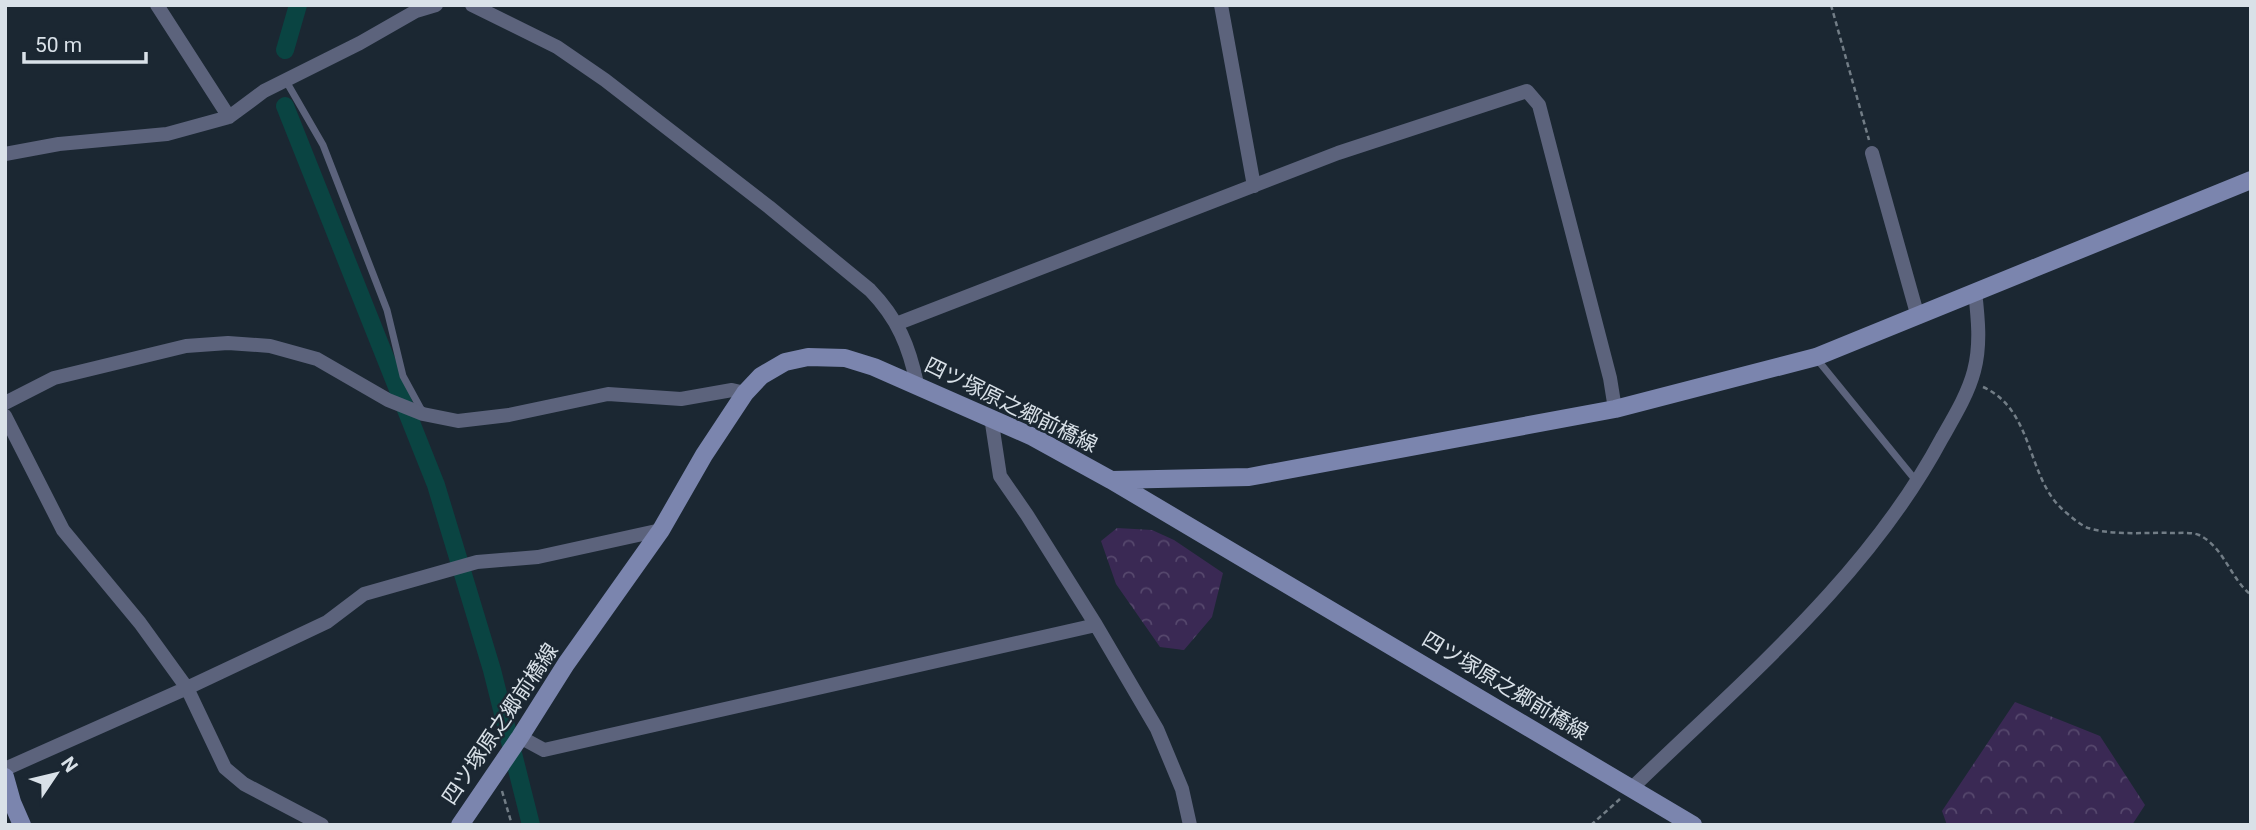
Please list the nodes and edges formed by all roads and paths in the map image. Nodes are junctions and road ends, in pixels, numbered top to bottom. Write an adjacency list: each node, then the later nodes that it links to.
1 (157, 5): 7 (street)
2 (436, 5): 6 (street)
3 (472, 5): 14 (street)
4 (1221, 5): 11 (street)
5 (1831, 5): 8 (path)
6 (285, 80): 7 (street); 21 (lane)
7 (229, 117): 9 (street)
8 (1872, 153): 13 (street)
9 (5, 154)
10 (2251, 180): 12 (main road)
11 (1254, 186): 14 (street); 20 (street)
12 (1975, 291): 13 (main road); 16 (street)
13 (1918, 317): 15 (main road)
14 (896, 324): 17 (street)
15 (1816, 357): 20 (main road); 25 (lane)
16 (1971, 381): 25 (street); 27 (path)
17 (917, 384): 18 (main road, 四ツ塚原之郷前橋線); 23 (main road, 四ツ塚原之郷前橋線)
18 (745, 393): 21 (street); 26 (main road, 四ツ塚原之郷前橋線)
19 (5, 403): 21 (street)
20 (1615, 409): 24 (main road)
21 (423, 414)
22 (5, 416): 29 (street)
23 (991, 417): 24 (main road, 四ツ塚原之郷前橋線); 28 (street)
24 (1111, 480): 34 (main road, 四ツ塚原之郷前橋線)
25 (1917, 482): 34 (street)
26 (661, 530): 29 (street); 30 (main road, 四ツ塚原之郷前橋線)
27 (2251, 595)
28 (1096, 625): 30 (street); 39 (street)
29 (187, 688): 32 (street); 36 (street)
30 (518, 740): 31 (main road, 四ツ塚原之郷前橋線)
31 (500, 765): 37 (main road, 四ツ塚原之郷前橋線); 38 (path)
32 (5, 769)
33 (5, 777): 35 (main road)
34 (1632, 788): 40 (path); 41 (main road, 四ツ塚原之郷前橋線)
35 (22, 825)
36 (322, 825)
37 (460, 825)
38 (512, 825)
39 (1190, 825)
40 (1591, 825)
41 (1693, 825)

